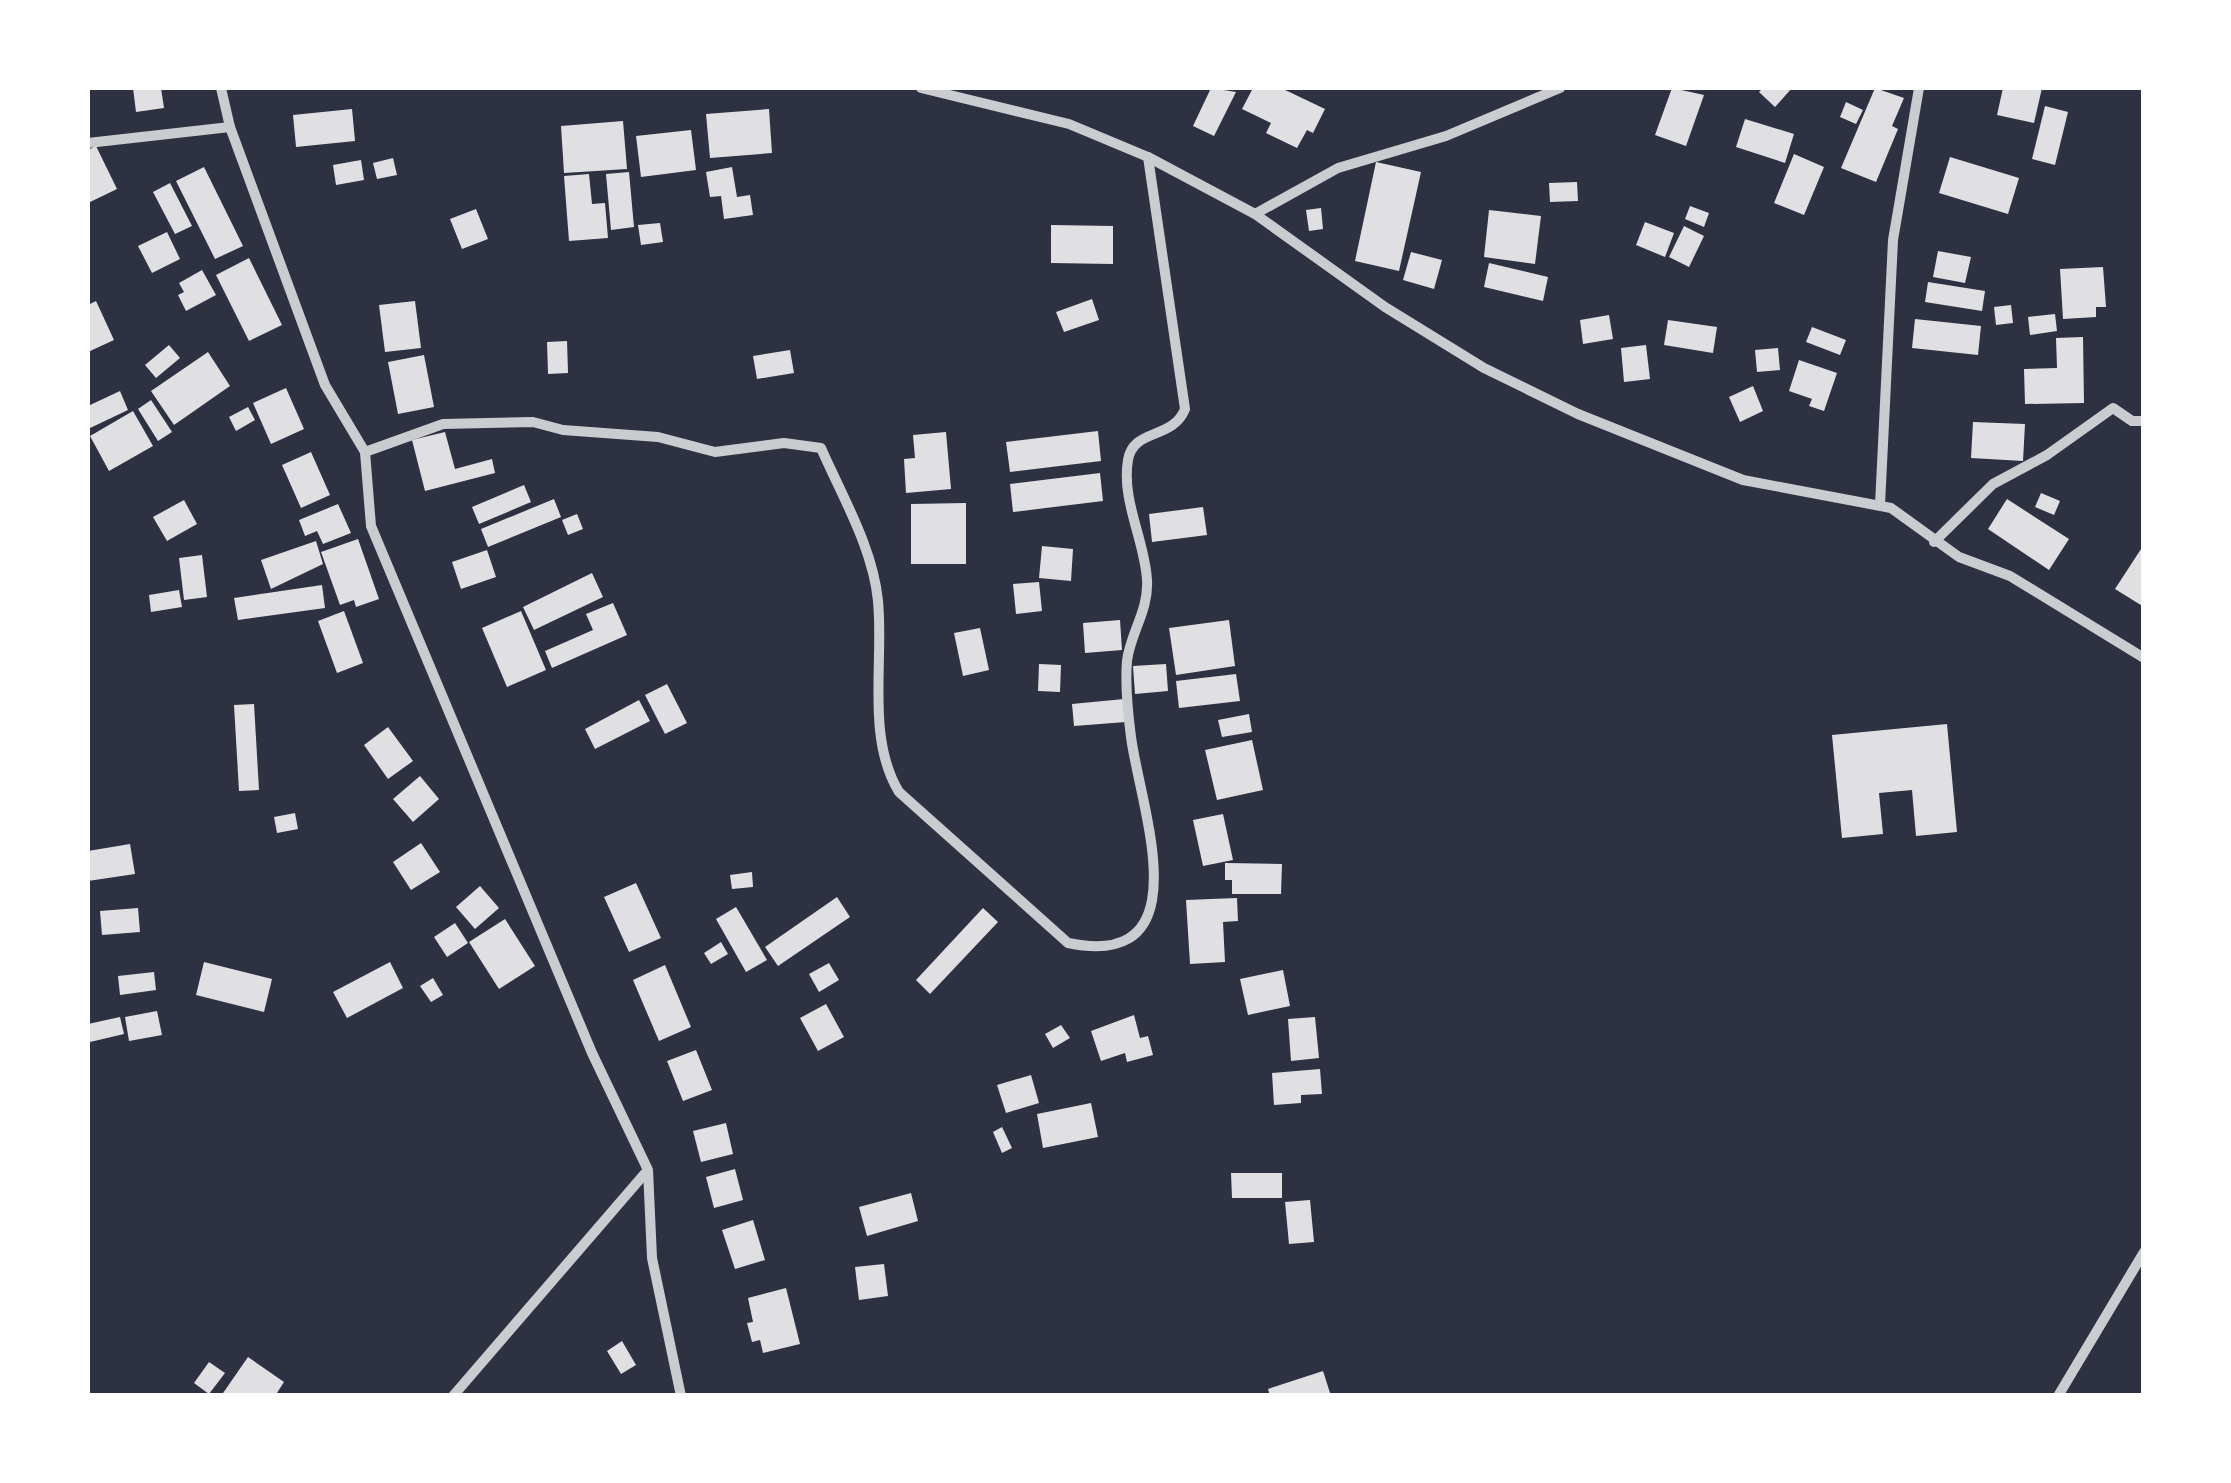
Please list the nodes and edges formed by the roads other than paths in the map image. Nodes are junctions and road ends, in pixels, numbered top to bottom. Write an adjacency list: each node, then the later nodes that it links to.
1 (221, 88): 5 (street)
2 (921, 88): 7 (street)
3 (1560, 88): 8 (street)
4 (1919, 88): 11 (street)
5 (230, 127): 6 (street); 10 (street)
6 (88, 143)
7 (1148, 157): 8 (street); 10 (street)
8 (1255, 214): 11 (street)
9 (2144, 421): 12 (street)
10 (366, 452): 14 (street)
11 (1880, 504): 12 (street)
12 (1934, 542): 13 (street)
13 (2144, 658)
14 (648, 1170): 16 (street); 17 (street)
15 (2144, 1252): 18 (street)
16 (453, 1396)
17 (681, 1396)
18 (2058, 1396)

